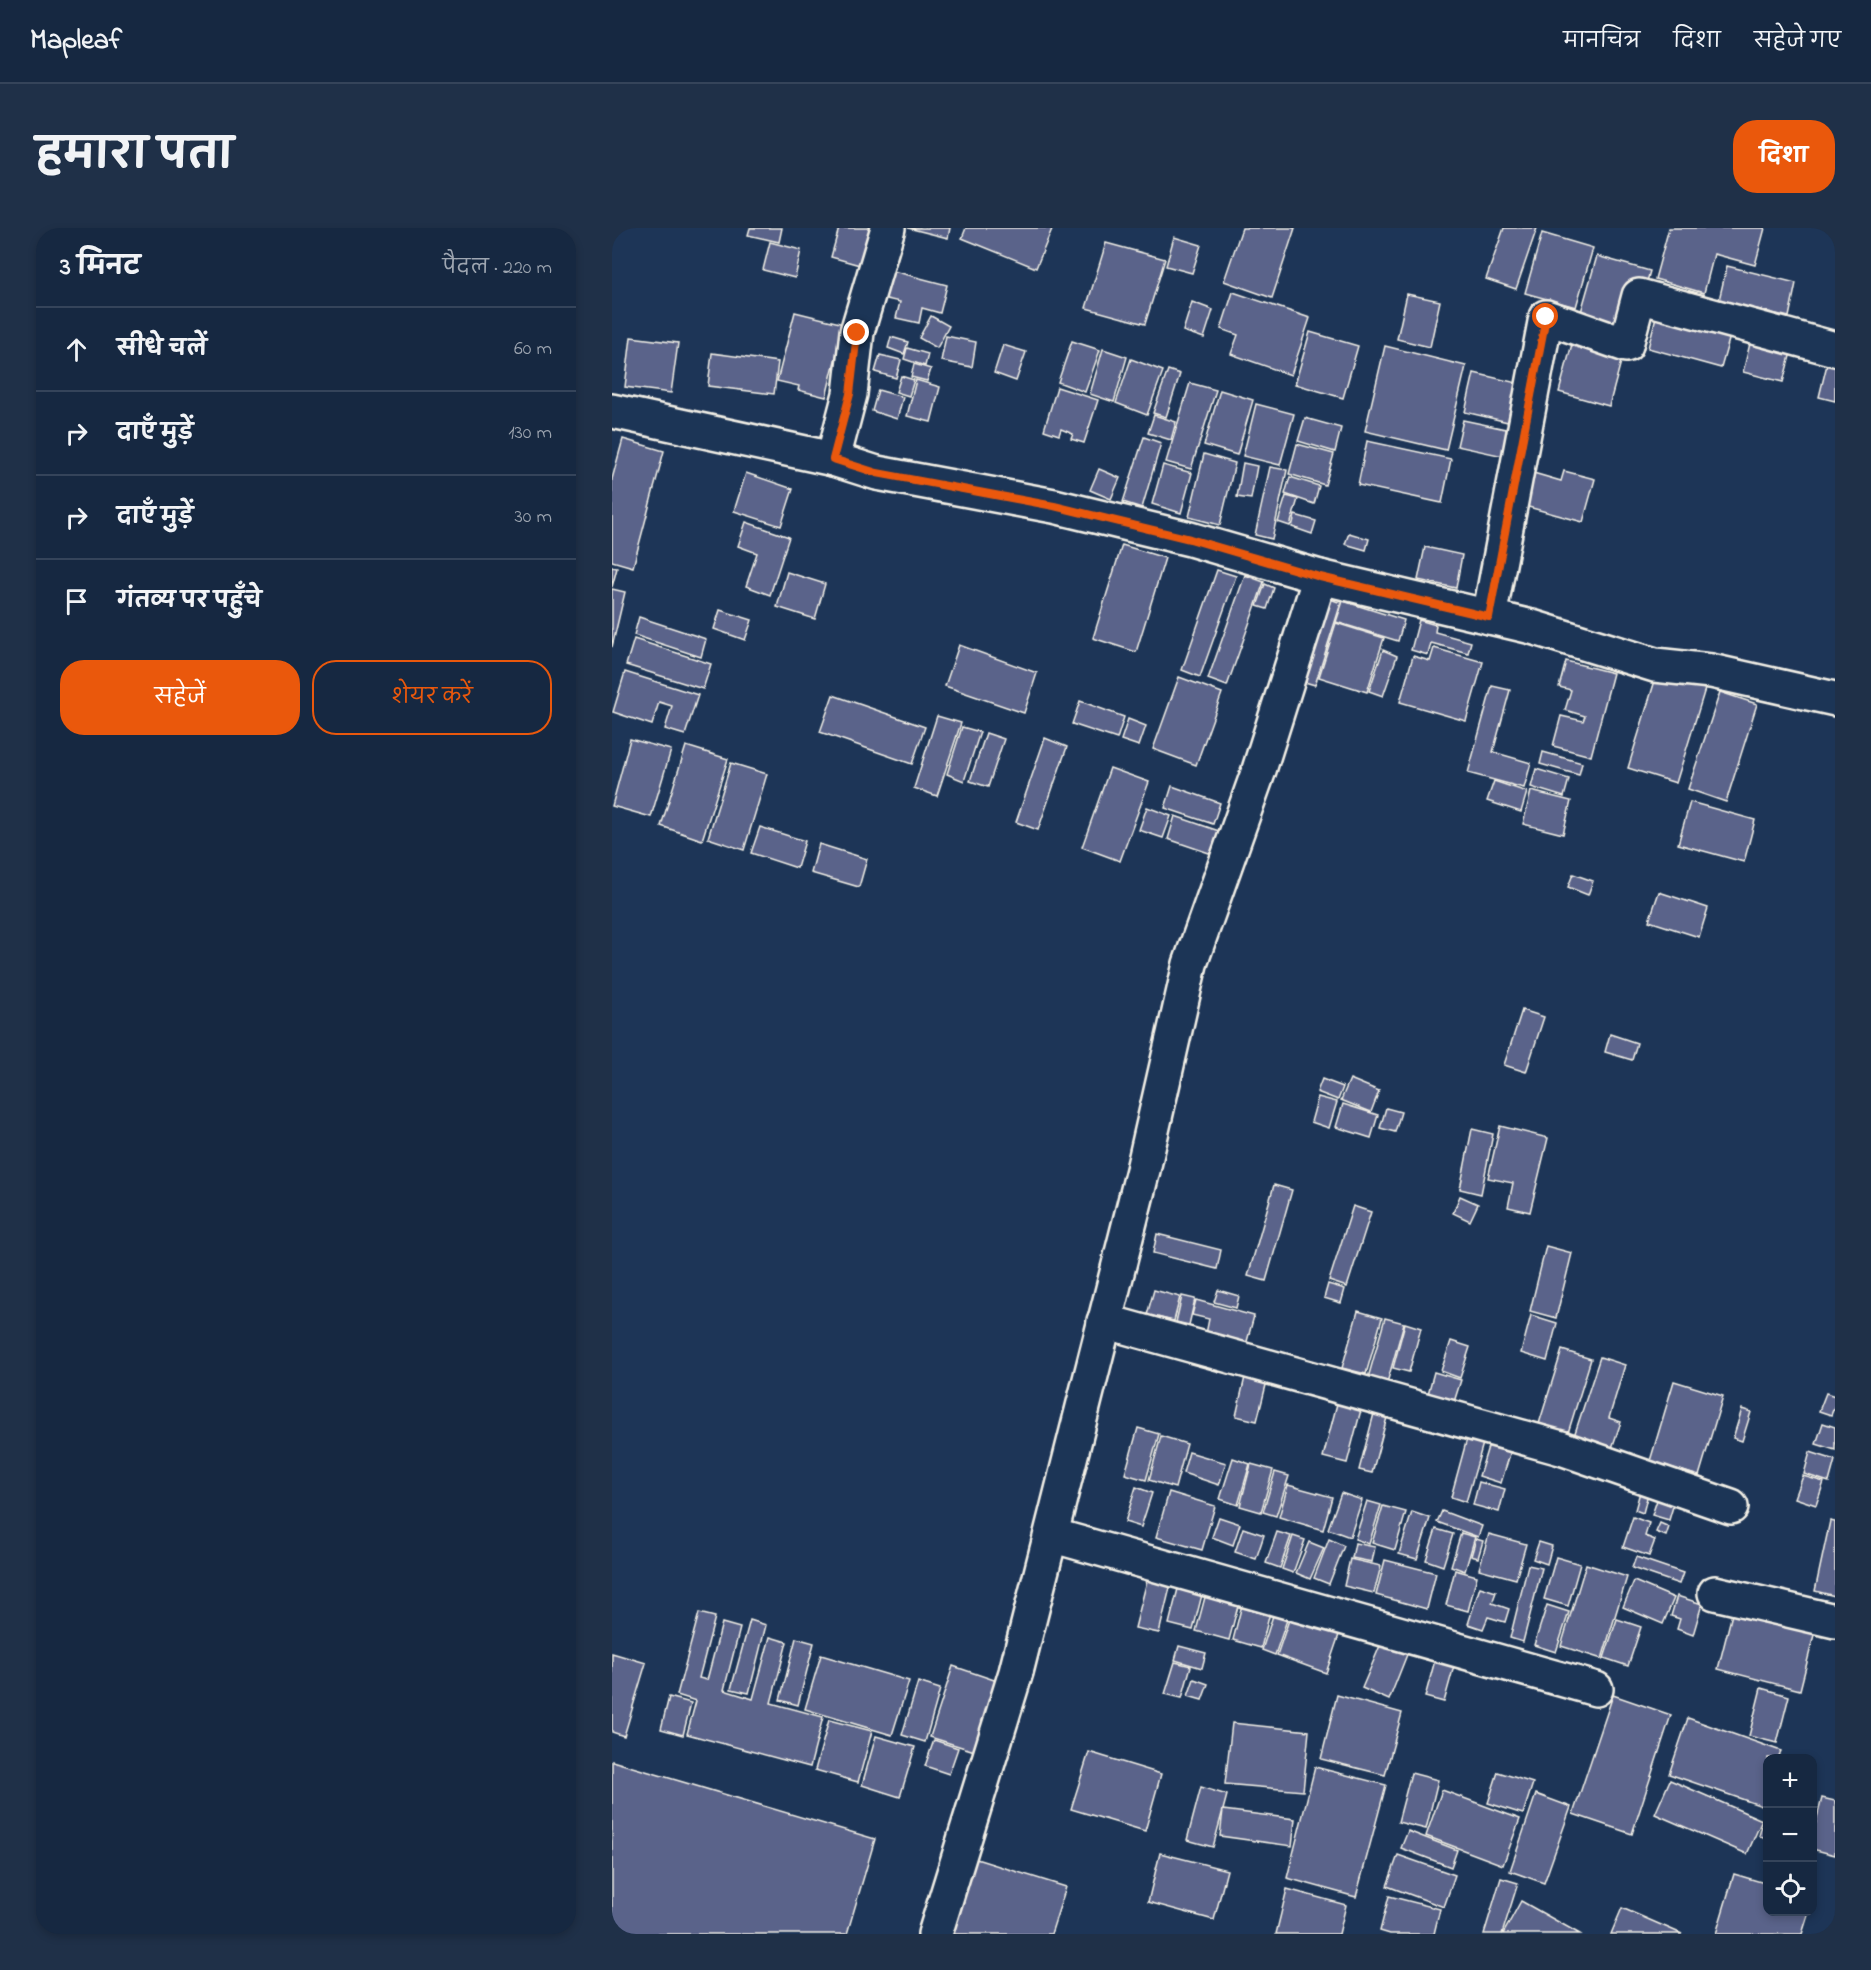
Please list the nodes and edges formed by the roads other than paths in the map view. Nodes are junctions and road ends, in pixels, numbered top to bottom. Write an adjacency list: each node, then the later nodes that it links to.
1 (888, 228): 4 (street)
2 (1835, 349): 6 (street)
3 (612, 411): 4 (street)
4 (833, 459): 5 (street)
5 (1320, 577): 6 (street); 8 (street)
6 (1489, 617): 7 (street)
7 (1835, 699)
8 (1104, 1321): 9 (street); 10 (street)
9 (1731, 1507)
10 (1051, 1535): 13 (street); 14 (street)
11 (1714, 1593): 12 (street)
12 (1835, 1621)
13 (1596, 1689)
14 (935, 1934)

